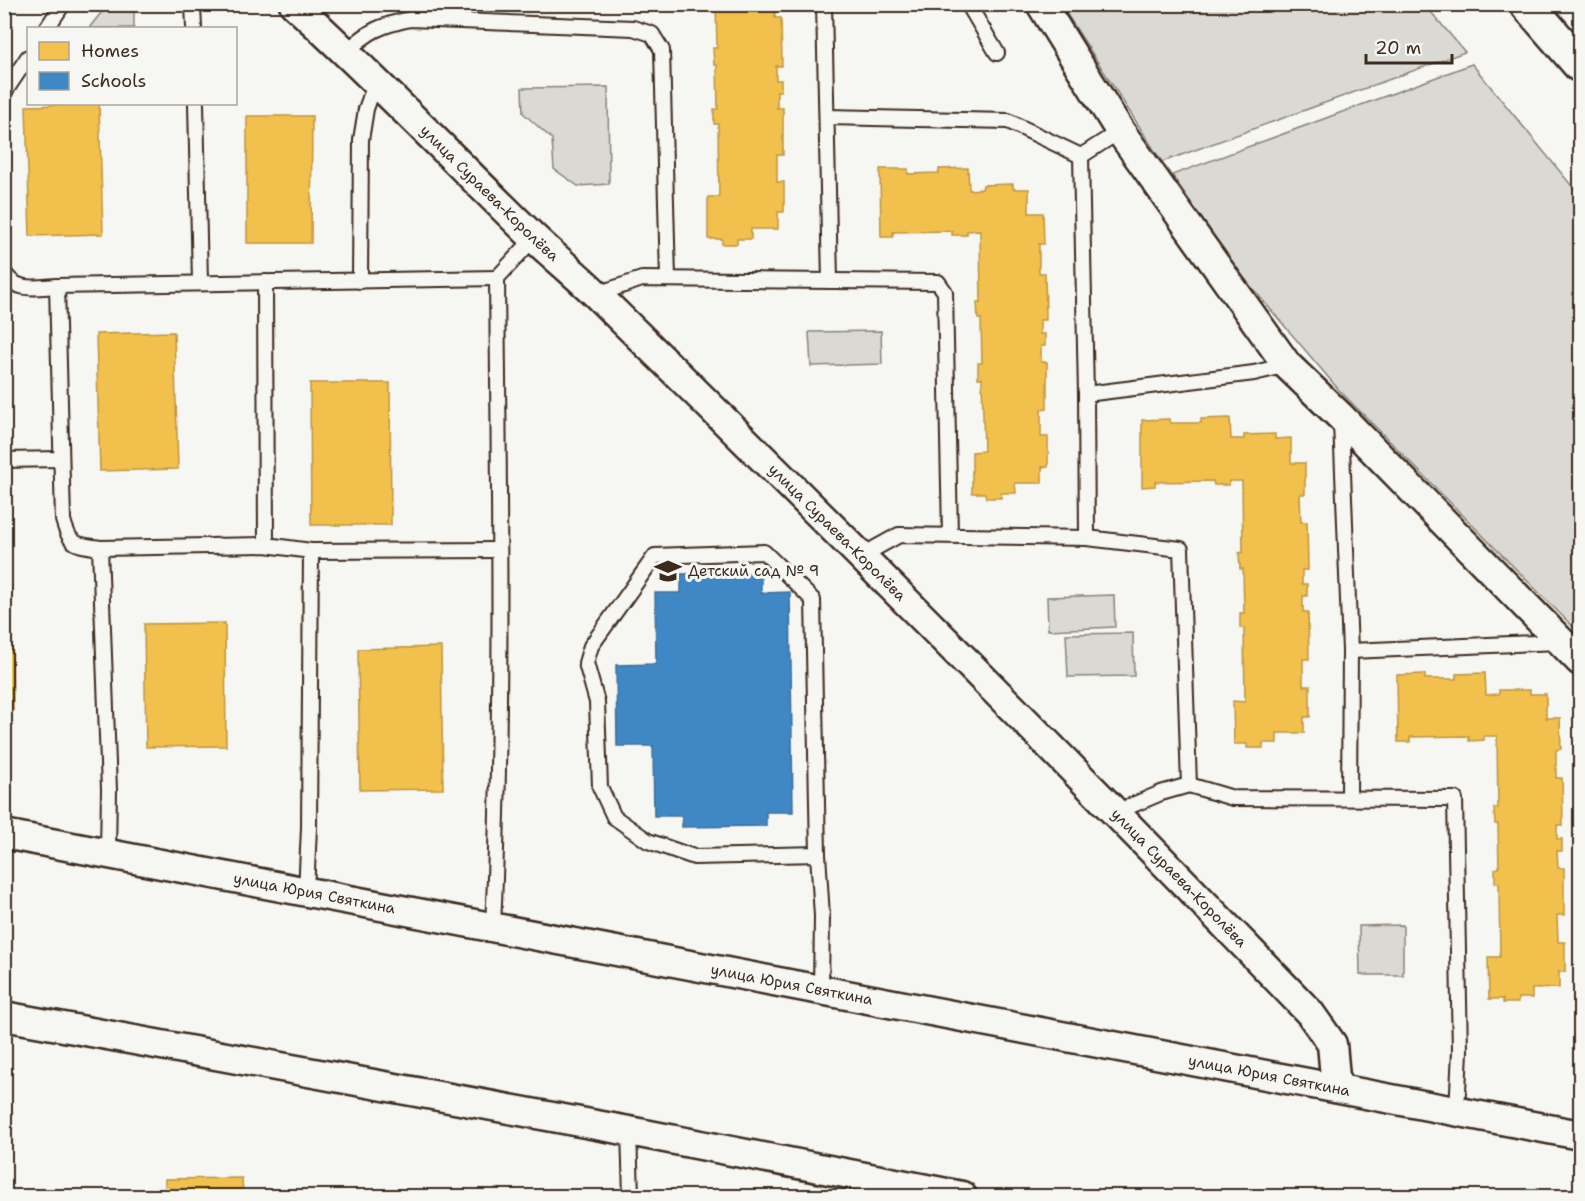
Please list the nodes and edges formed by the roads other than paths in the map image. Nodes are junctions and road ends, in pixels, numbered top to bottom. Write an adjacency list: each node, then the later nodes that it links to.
1 (63, 4): 8 (lane)
2 (194, 4): 9 (lane)
3 (294, 4): 10 (street, улица Сураева-Королёва)
4 (824, 4): 17 (lane)
5 (968, 4): 11 (lane)
6 (1041, 4): 18 (street)
7 (1527, 4): 13 (main road)
8 (48, 27)
9 (194, 27)
10 (346, 52): 14 (street, улица Сураева-Королёва); 23 (lane)
11 (997, 53)
12 (27, 58): 15 (lane)
13 (1581, 65)
14 (376, 81): 20 (street, улица Сураева-Королёва); 24 (lane)
15 (4, 93)
16 (196, 105): 26 (lane)
17 (827, 117): 19 (lane); 25 (lane)
18 (1120, 131): 19 (lane); 30 (street)
19 (1082, 156): 31 (lane)
20 (534, 238): 22 (lane); 29 (street, улица Сураева-Королёва)
21 (4, 272): 28 (lane)
22 (497, 278): 24 (lane); 39 (lane)
23 (669, 279): 25 (lane); 29 (lane)
24 (360, 281): 27 (lane)
25 (830, 281): 35 (lane)
26 (200, 282): 27 (lane); 28 (lane)
27 (265, 282): 37 (lane)
28 (57, 286): 33 (lane)
29 (597, 294): 41 (street, улица Сураева-Королёва)
30 (1287, 365): 31 (lane); 32 (street)
31 (1086, 393): 36 (lane)
32 (1341, 417): 42 (lane); 43 (street)
33 (61, 459): 34 (lane); 38 (lane)
34 (4, 460)
35 (950, 534): 36 (lane); 41 (lane)
36 (1087, 538): 44 (lane)
37 (266, 545): 38 (lane); 40 (lane)
38 (100, 548): 48 (lane)
39 (499, 550): 40 (lane); 51 (lane)
40 (311, 551): 50 (lane)
41 (861, 556): 46 (street, улица Сураева-Королёва)
42 (1350, 651): 43 (lane); 45 (lane)
43 (1571, 652)
44 (1189, 785): 45 (lane); 46 (lane)
45 (1349, 798): 55 (lane)
46 (1116, 812): 54 (street, улица Сураева-Королёва)
47 (4, 834): 48 (street, улица Юрия Святкина)
48 (108, 854): 50 (street, улица Юрия Святкина)
49 (818, 854): 49 (lane); 52 (lane)
50 (306, 892): 51 (street, улица Юрия Святкина)
51 (493, 927): 52 (street, улица Юрия Святкина)
52 (821, 990): 54 (street, улица Юрия Святкина)
53 (4, 1016): 56 (street)
54 (1336, 1088): 55 (street, улица Юрия Святкина)
55 (1457, 1111): 57 (street, улица Юрия Святкина)
56 (629, 1131): 58 (lane); 59 (street)
57 (1581, 1135)
58 (631, 1197)
59 (962, 1197)

